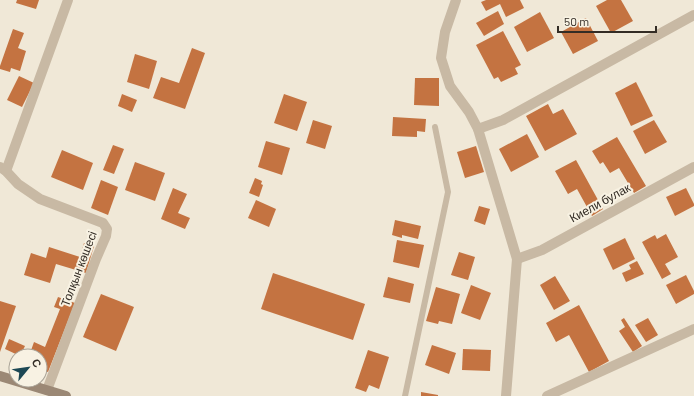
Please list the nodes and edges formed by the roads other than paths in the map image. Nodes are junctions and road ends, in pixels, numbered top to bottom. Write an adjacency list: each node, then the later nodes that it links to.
1 (68, 0): 7 (street)
2 (456, 0): 5 (street)
3 (694, 14): 5 (street)
4 (435, 127): 13 (lane)
5 (478, 129): 8 (street)
6 (694, 167): 8 (street, Киели булак)
7 (3, 169): 11 (street, Толқын көшесі)
8 (517, 259): 14 (street)
9 (694, 329): 15 (street)
10 (0, 376): 11 (street)
11 (47, 390): 12 (street)
12 (66, 396)
13 (405, 396)
14 (506, 396)
15 (546, 396)

